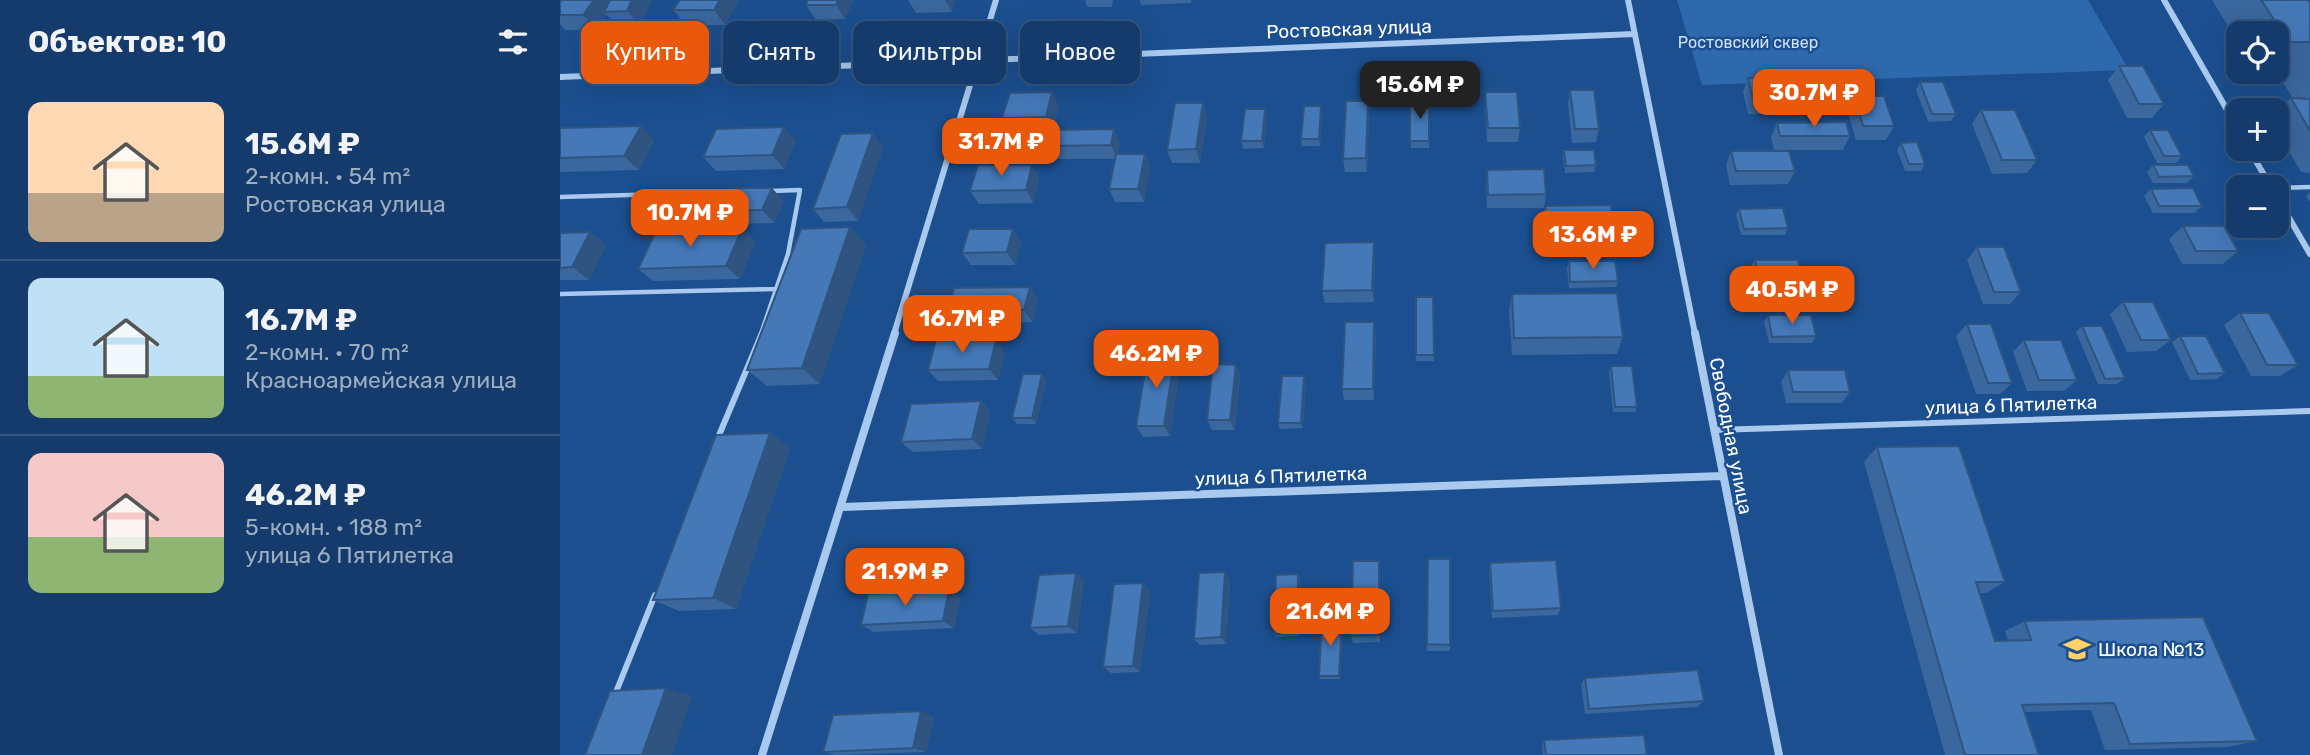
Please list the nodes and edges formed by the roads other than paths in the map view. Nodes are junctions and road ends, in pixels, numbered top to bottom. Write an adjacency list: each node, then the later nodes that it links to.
1 (996, 0): 4 (street)
2 (1628, 0): 5 (street, Свободная улица)
3 (2164, 0): 10 (street)
4 (990, 21)
5 (1635, 34): 6 (street, Ростовская улица); 21 (street, Свободная улица)
6 (1006, 59)
7 (853, 65): 8 (street, Ростовская улица)
8 (560, 78)
9 (973, 84): 24 (street)
10 (2226, 108)
11 (2310, 187): 12 (lane)
12 (2289, 188)
13 (760, 191): 18 (lane)
14 (733, 192): 15 (lane)
15 (560, 197)
16 (2289, 218): 17 (street)
17 (2310, 254)
18 (778, 289): 19 (lane); 22 (lane)
19 (560, 294)
20 (2310, 411): 21 (lane, улица 6 Пятилетка)
21 (1714, 430): 23 (street, Свободная улица)
22 (715, 445)
23 (1722, 476): 24 (street, улица 6 Пятилетка); 28 (street, Свободная улица)
24 (842, 507): 27 (street)
25 (658, 587): 26 (lane)
26 (612, 703)
27 (762, 755)
28 (1779, 755)

